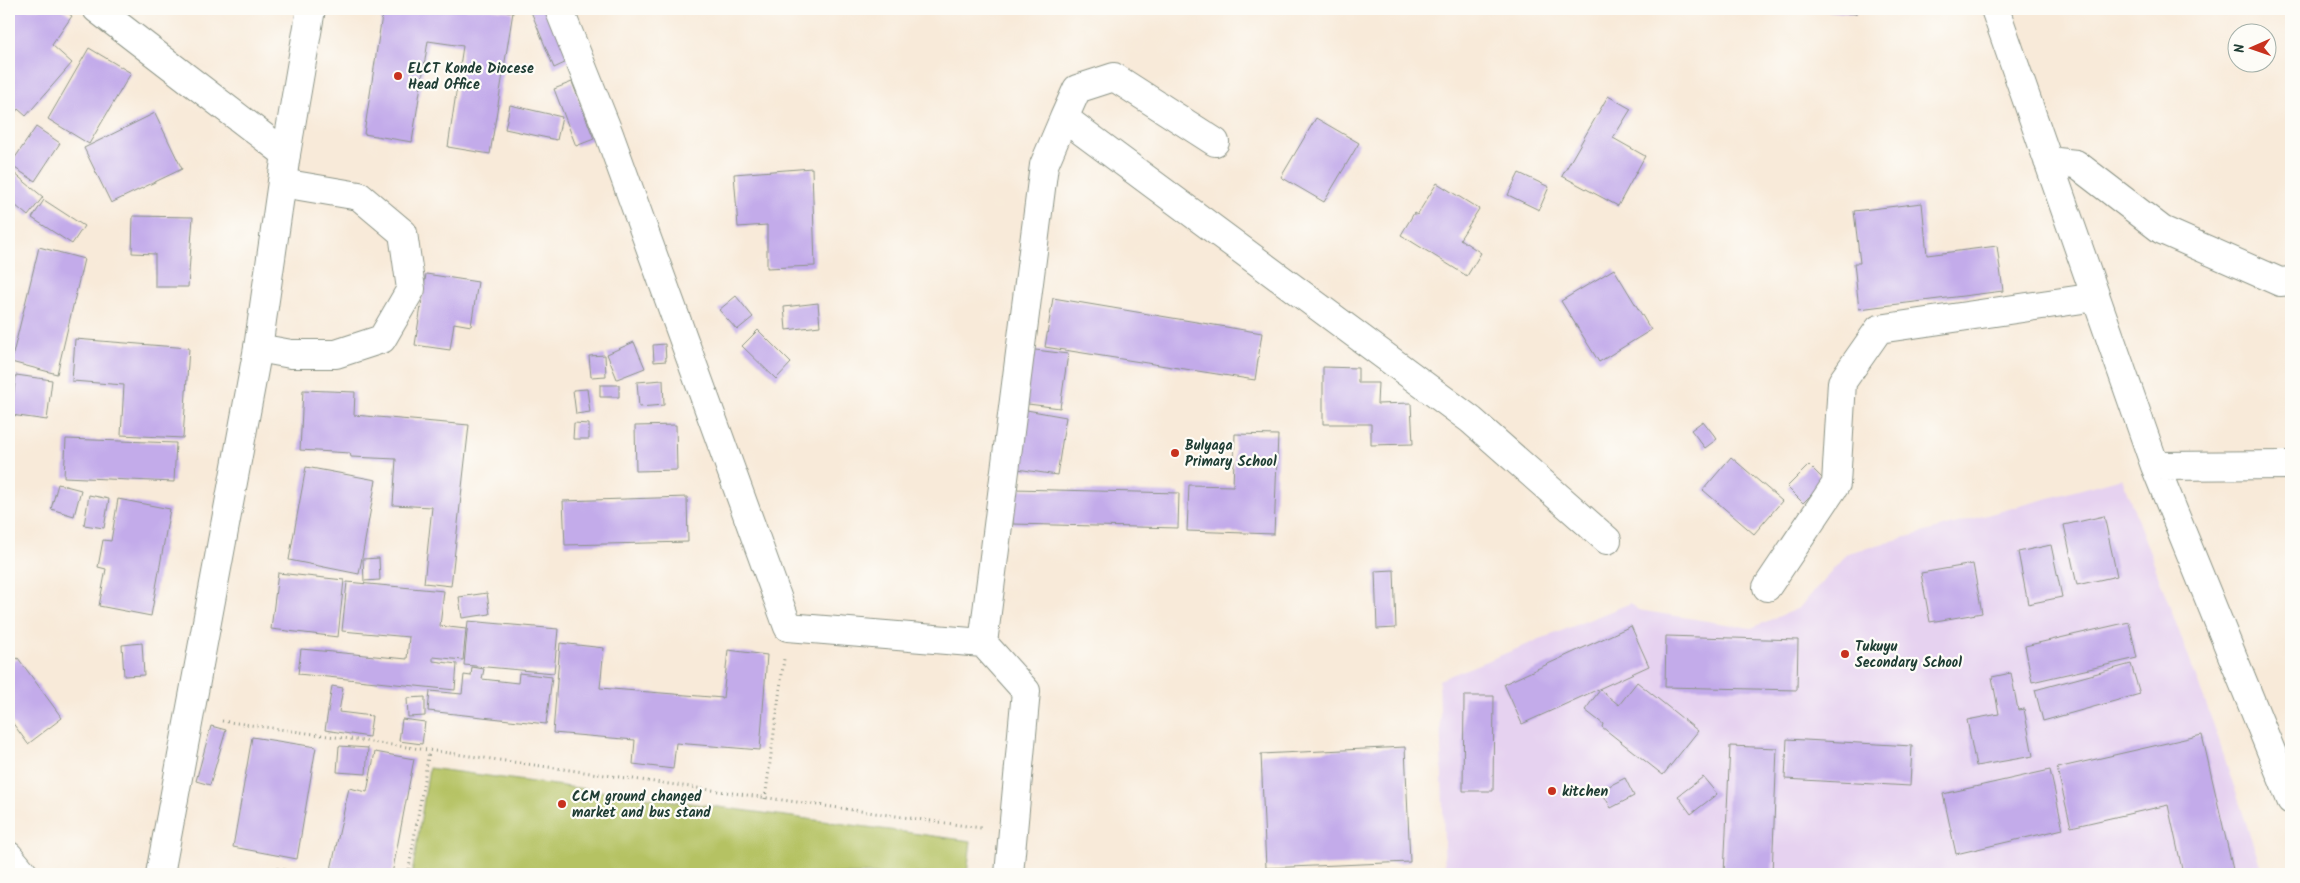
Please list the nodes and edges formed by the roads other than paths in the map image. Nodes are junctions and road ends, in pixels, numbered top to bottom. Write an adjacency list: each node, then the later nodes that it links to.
1 (97, 9): 7 (main road)
2 (311, 9): 7 (main road)
3 (559, 9): 17 (main road)
4 (1995, 9): 8 (main road)
5 (1064, 118): 6 (main road); 15 (main road); 17 (main road)
6 (1215, 142)
7 (286, 154): 9 (main road)
8 (2048, 161): 10 (main road); 11 (main road)
9 (282, 182): 12 (main road); 12 (main road)
10 (2291, 281)
11 (2096, 297): 14 (main road); 16 (main road)
12 (258, 348): 21 (main road)
13 (2291, 465): 14 (main road)
14 (2155, 466): 18 (main road)
15 (1607, 540)
16 (1766, 587)
17 (983, 643): 22 (main road)
18 (2291, 800)
19 (9, 856): 20 (main road)
20 (24, 874)
21 (160, 874)
22 (1009, 874)

